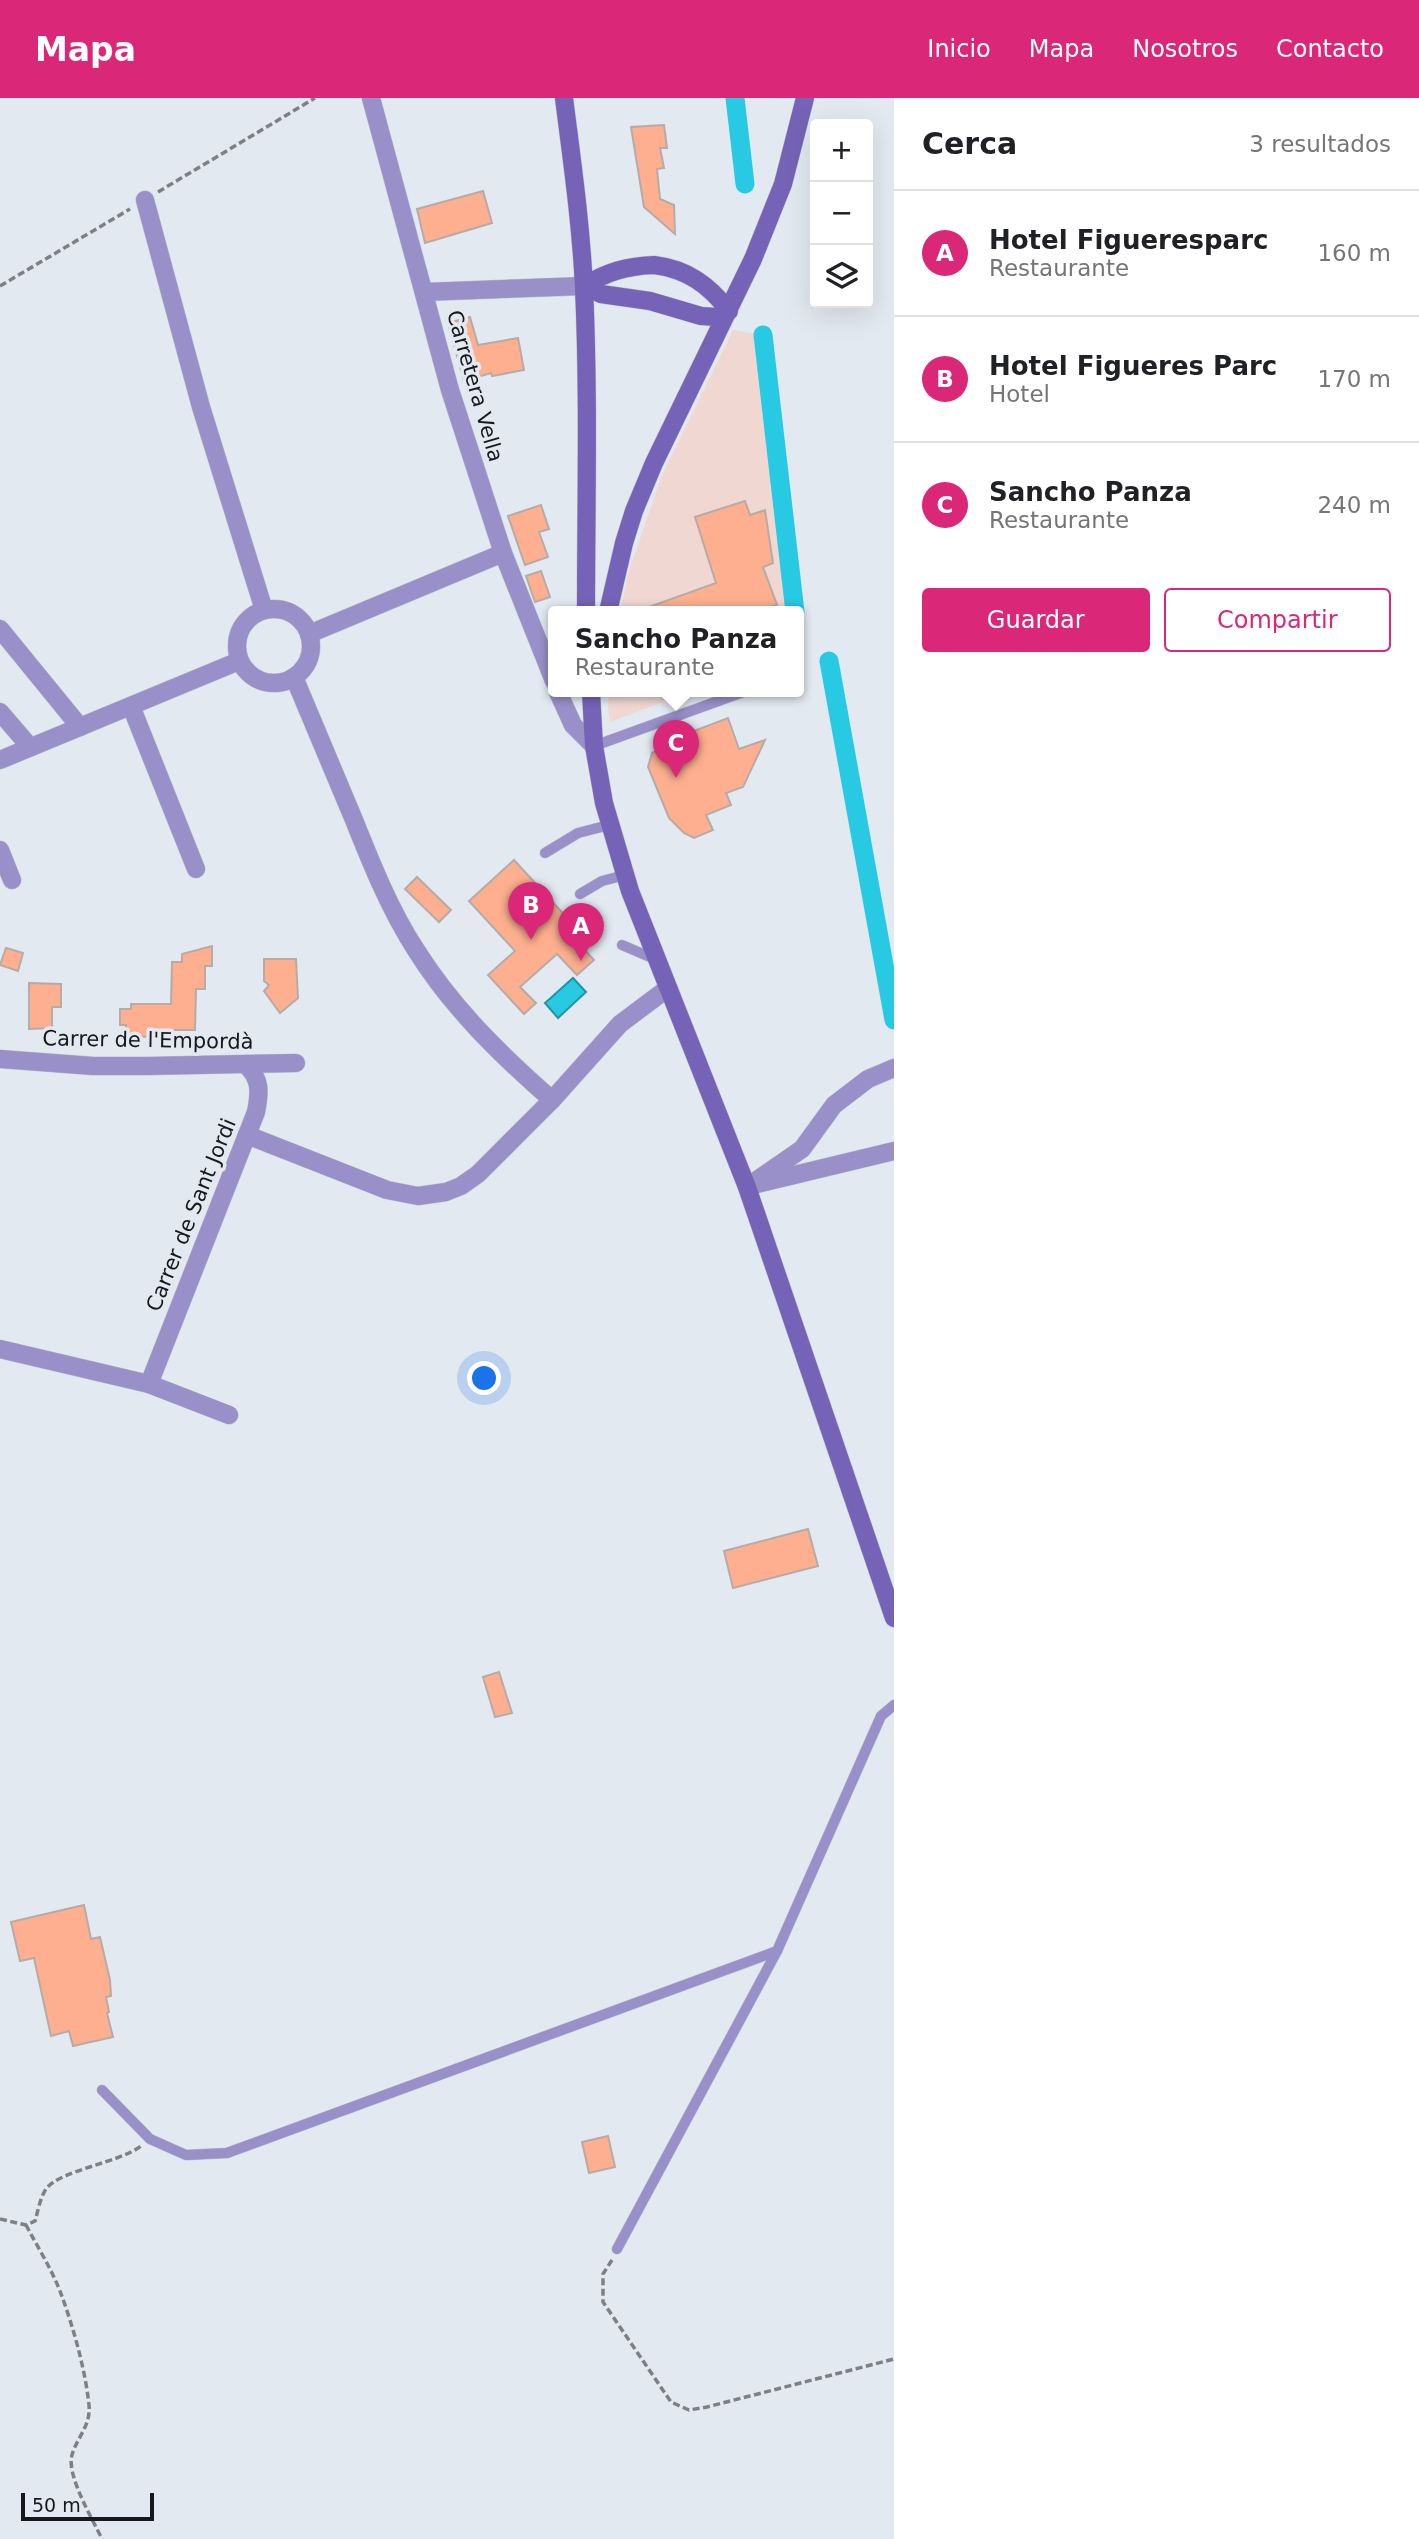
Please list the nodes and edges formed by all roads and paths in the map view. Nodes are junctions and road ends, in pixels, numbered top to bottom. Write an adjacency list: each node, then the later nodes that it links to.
1 (372, 98): 6 (street, Carretera Vella)
2 (564, 98): 5 (main road)
3 (805, 98): 7 (main road)
4 (145, 200): 11 (street)
5 (584, 286): 6 (street); 7 (main road); 7 (main road); 9 (main road)
6 (424, 292): 8 (street, Carretera Vella)
7 (729, 311): 10 (main road)
8 (503, 553): 13 (street); 15 (street, Carretera Vella)
9 (586, 606)
10 (609, 606)
11 (264, 610): 13 (street); 14 (street)
12 (0, 629): 24 (street)
13 (309, 634): 16 (street)
14 (239, 661): 16 (street); 21 (street)
15 (548, 666)
16 (294, 677): 42 (street)
17 (560, 697): 25 (street)
18 (591, 697): 23 (main road)
19 (597, 697): 23 (main road)
20 (729, 697): 25 (lane)
21 (131, 706): 24 (street); 31 (street)
22 (0, 712): 26 (street)
23 (593, 717): 25 (main road)
24 (80, 727): 26 (street)
25 (594, 746): 28 (main road)
26 (30, 747): 27 (street)
27 (0, 760)
28 (609, 825): 30 (lane); 32 (main road)
29 (0, 850): 33 (street)
30 (545, 853)
31 (196, 869)
32 (625, 875): 34 (lane); 36 (main road)
33 (12, 880)
34 (580, 894)
35 (622, 945): 36 (lane)
36 (657, 960): 37 (main road)
37 (668, 988): 42 (street); 45 (main road)
38 (0, 1059): 40 (street, Carrer de l'Empordà)
39 (296, 1063): 40 (street, Carrer de l'Empordà)
40 (245, 1064): 43 (street, Carrer de Sant Jordi)
41 (894, 1068): 45 (street)
42 (552, 1100): 43 (street)
43 (247, 1135): 47 (street, Carrer de Sant Jordi)
44 (894, 1151): 45 (street)
45 (747, 1187): 49 (main road)
46 (0, 1349): 47 (street)
47 (149, 1384): 48 (street)
48 (229, 1415)
49 (894, 1618)
50 (894, 1704): 51 (lane)
51 (777, 1951): 53 (lane); 56 (lane)
52 (102, 2090): 53 (lane)
53 (150, 2140): 55 (path)
54 (0, 2219): 55 (path)
55 (26, 2225): 58 (path)
56 (617, 2249): 57 (path)
57 (894, 2359)
58 (102, 2539)

